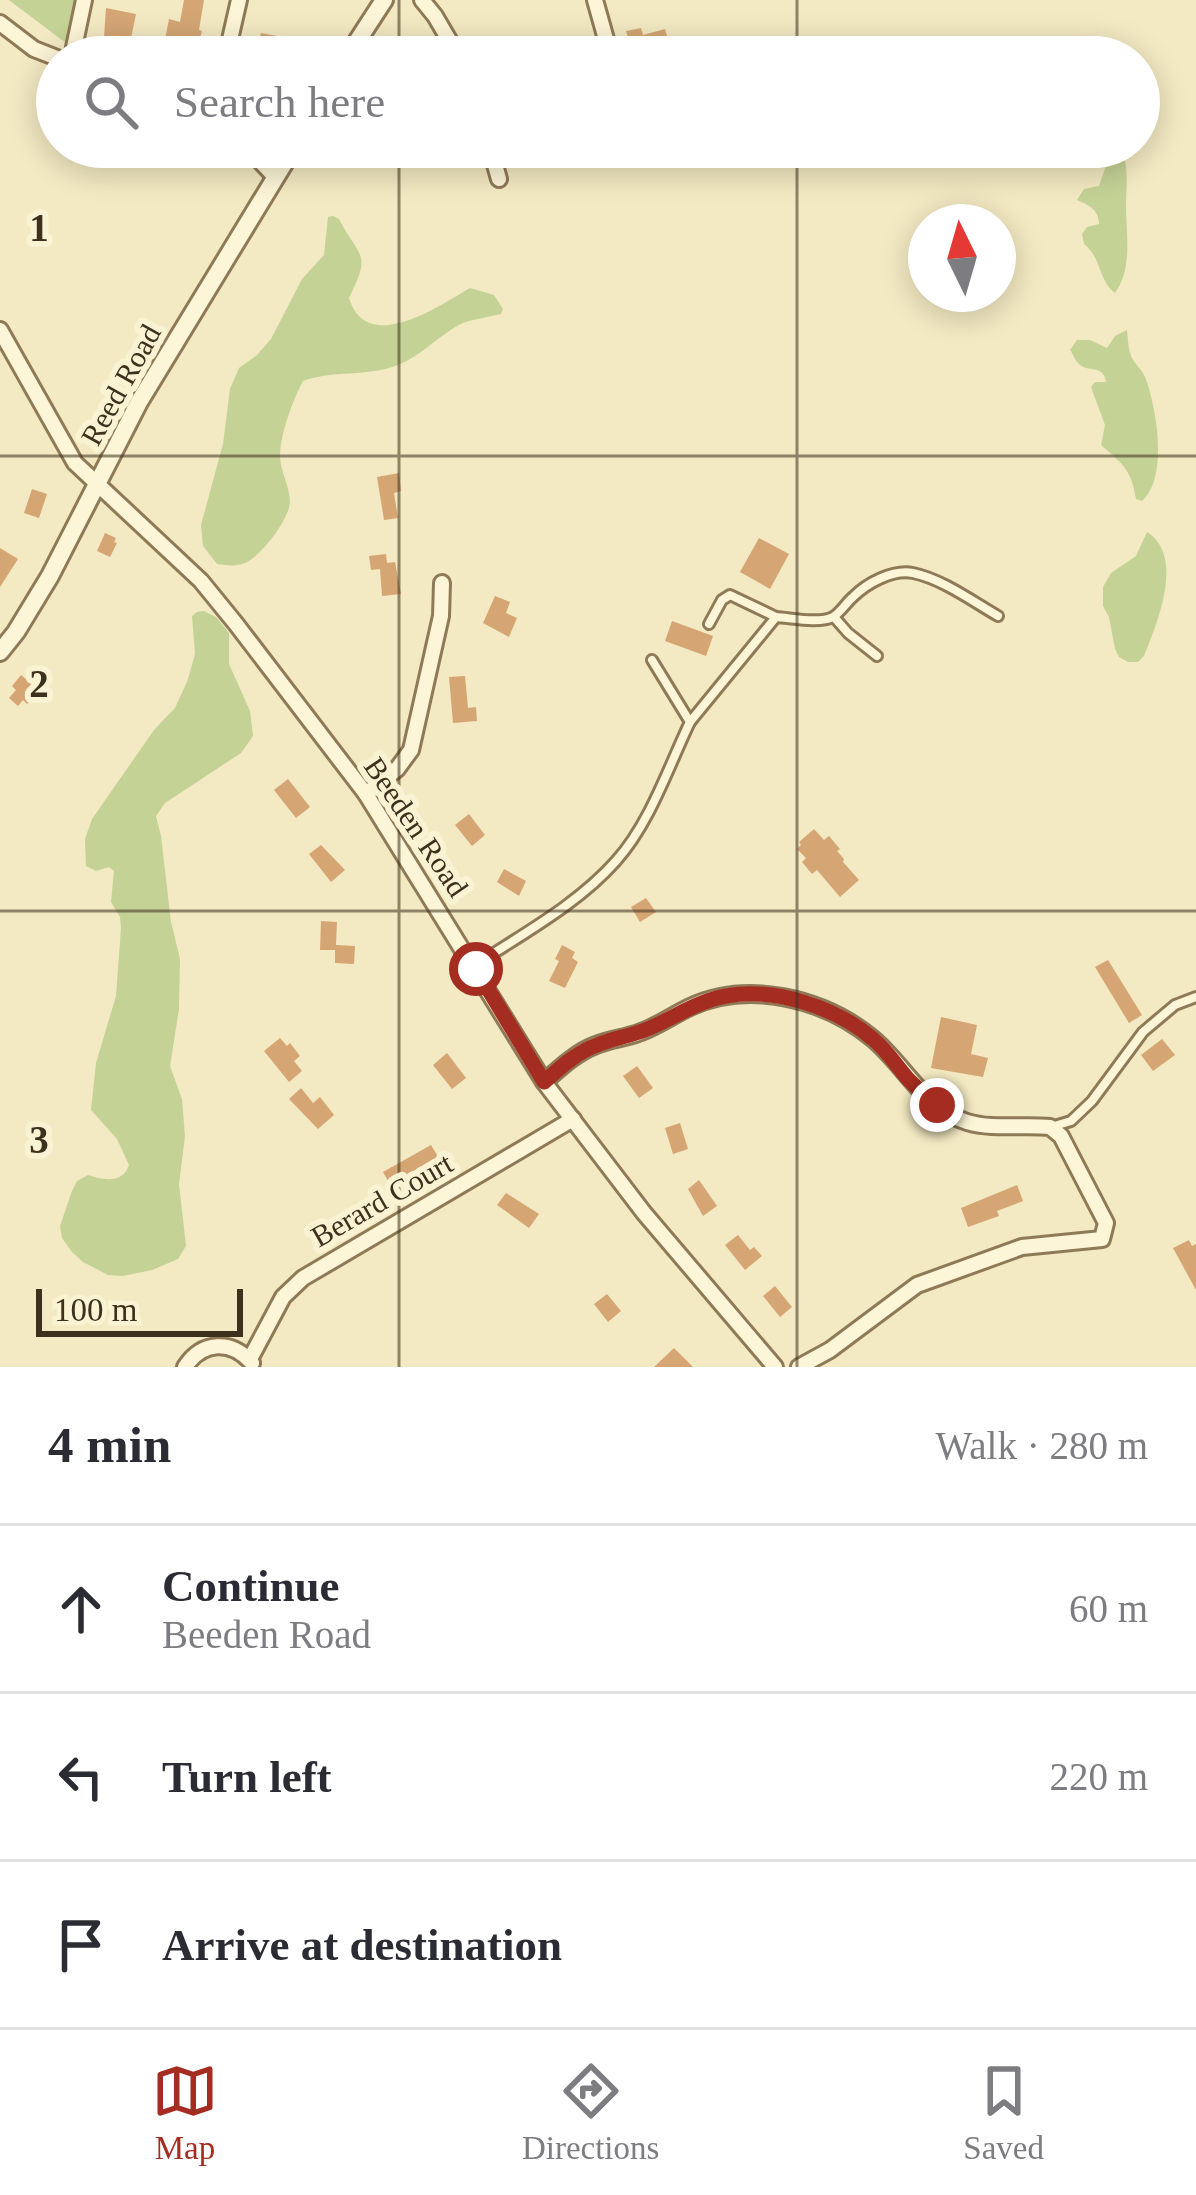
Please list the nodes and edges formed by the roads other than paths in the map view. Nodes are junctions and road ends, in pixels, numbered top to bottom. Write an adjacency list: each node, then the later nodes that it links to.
1 (84, 0): 7 (street)
2 (238, 0): 8 (street)
3 (384, 0): 9 (street)
4 (422, 0): 10 (street)
5 (596, 0): 11 (street)
6 (0, 23): 12 (street)
7 (76, 36)
8 (230, 36)
9 (361, 36)
10 (447, 36)
11 (605, 36)
12 (36, 50)
13 (266, 168): 16 (street)
14 (280, 168): 16 (street, Reed Road)
15 (496, 168): 17 (street)
16 (274, 177): 19 (street, Reed Road)
17 (499, 179)
18 (0, 330): 19 (street, Beeden Road)
19 (97, 485): 25 (street, Reed Road); 29 (street, Beeden Road)
20 (442, 584): 29 (street)
21 (998, 616): 23 (lane)
22 (776, 617): 23 (lane); 24 (lane); 28 (lane)
23 (834, 617): 26 (lane)
24 (709, 624)
25 (0, 652)
26 (877, 656)
27 (652, 660): 28 (lane)
28 (690, 722): 30 (lane)
29 (367, 794): 30 (street, Beeden Road)
30 (474, 966): 32 (street, Beeden Road)
31 (1196, 997): 34 (lane)
32 (544, 1082): 33 (street, Beeden Road); 34 (street)
33 (573, 1119): 35 (street, Berard Court); 37 (street, Beeden Road)
34 (1050, 1127): 38 (street)
35 (252, 1363): 36 (street)
36 (185, 1367)
37 (775, 1367)
38 (799, 1367)

